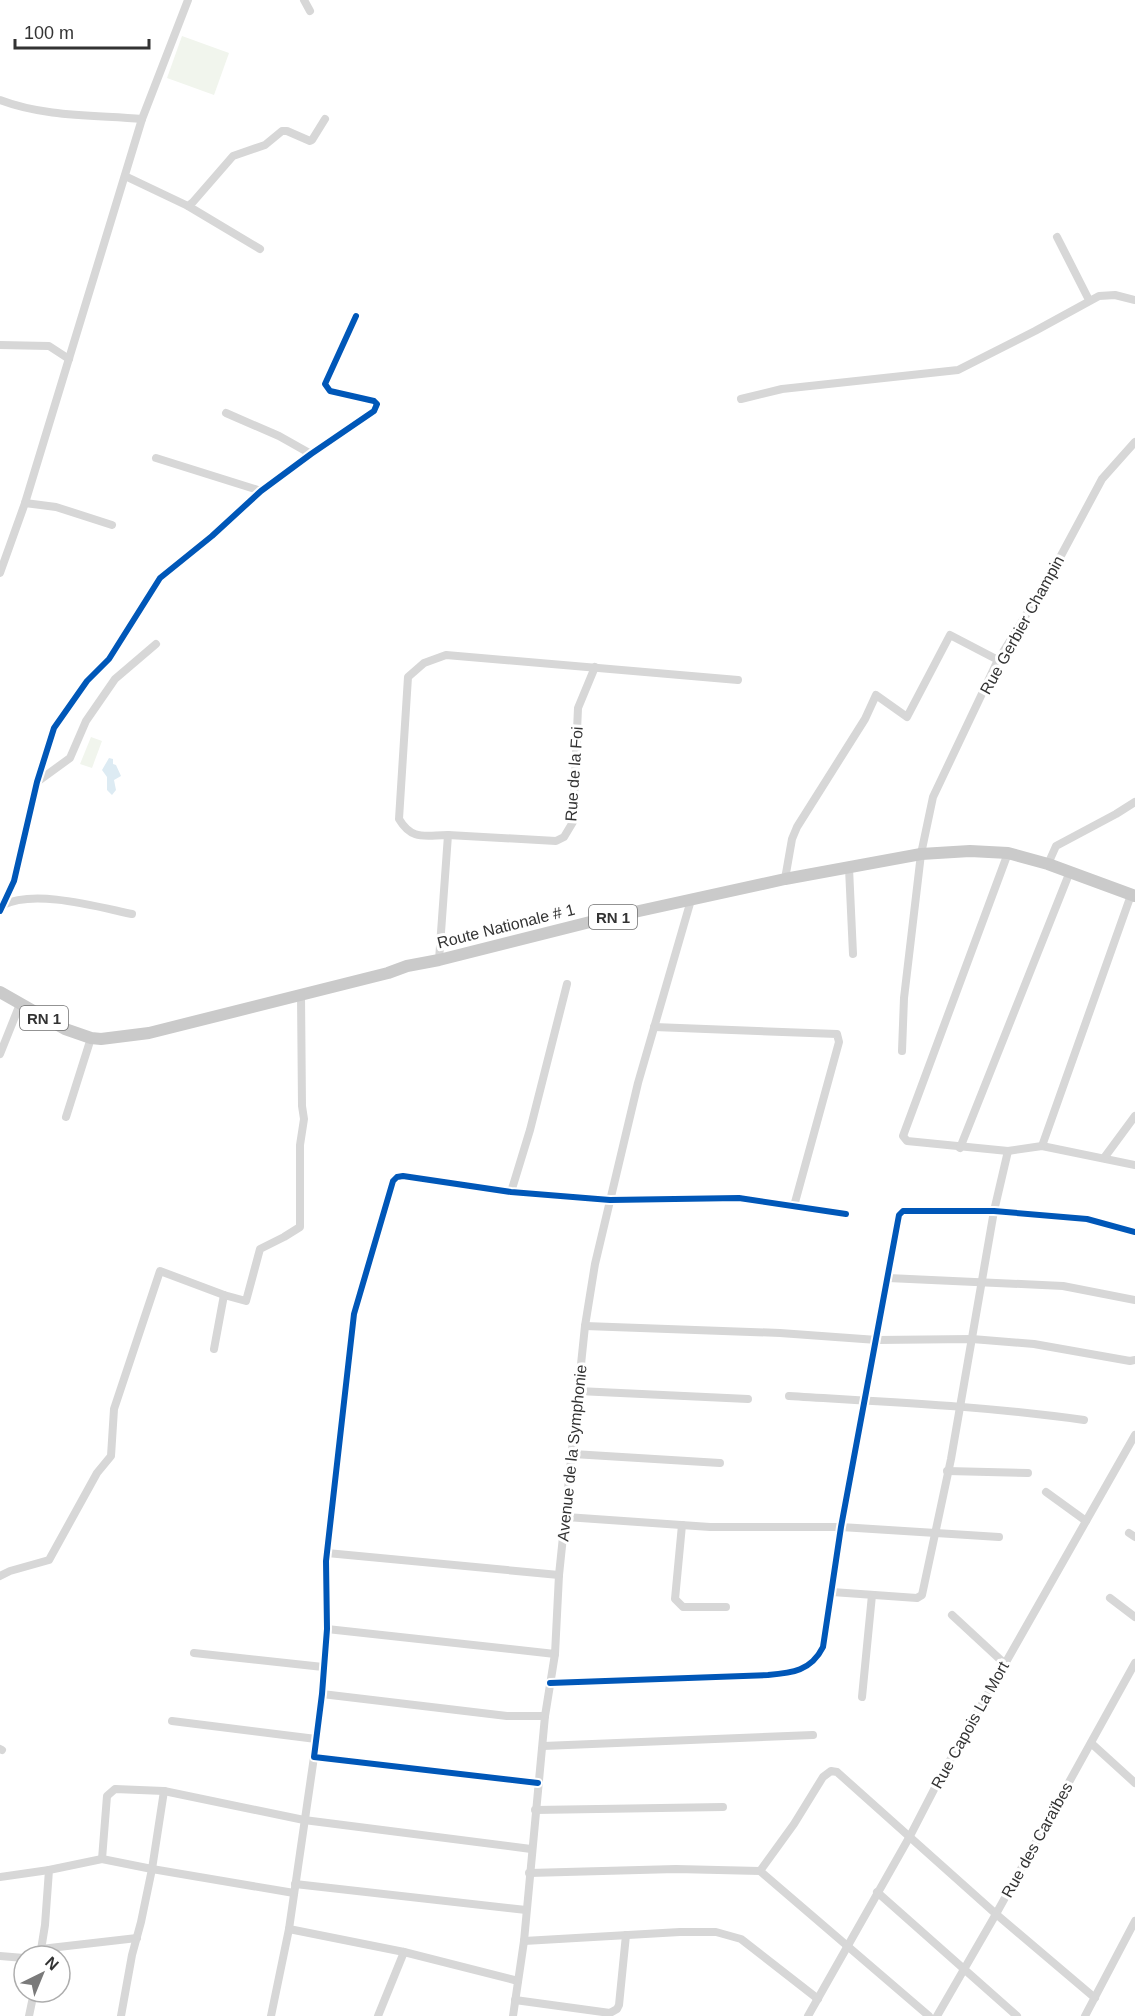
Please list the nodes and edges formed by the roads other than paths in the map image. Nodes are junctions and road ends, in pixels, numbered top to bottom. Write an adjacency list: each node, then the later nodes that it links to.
1 (188, 0): 5 (street)
2 (304, 0): 3 (street)
3 (310, 11)
4 (0, 100): 5 (street)
5 (142, 119): 7 (street)
6 (325, 119): 8 (street)
7 (125, 176): 8 (street); 15 (street)
8 (188, 206): 10 (street)
9 (1057, 237): 11 (street)
10 (260, 249)
11 (1089, 300): 12 (street); 16 (street)
12 (1135, 300)
13 (356, 316): 19 (street)
14 (0, 345): 15 (street)
15 (69, 359): 22 (street)
16 (741, 399)
17 (226, 413): 19 (street)
18 (1135, 442): 26 (street, Rue Gerbier Champin)
19 (310, 454): 21 (street)
20 (156, 458): 21 (street)
21 (261, 491): 29 (street)
22 (25, 503): 23 (street); 24 (street)
23 (112, 525)
24 (0, 573)
25 (156, 644): 29 (street)
26 (998, 660): 32 (street, Rue Gerbier Champin); 37 (street)
27 (595, 667): 28 (street); 31 (street, Rue de la Foi); 31 (street)
28 (738, 680)
29 (37, 782): 40 (street)
30 (1135, 802): 34 (street)
31 (448, 835): 43 (street)
32 (921, 854): 33 (main road, Route Nationale # 1 / RN 1); 35 (main road, Route Nationale # 1 / RN 1); 50 (street, Rue Gerbier Champin)
33 (1008, 854): 34 (main road, Route Nationale # 1 / RN 1); 55 (street)
34 (1048, 864): 36 (main road, Route Nationale # 1 / RN 1)
35 (849, 868): 37 (main road, Route Nationale # 1 / RN 1); 42 (street)
36 (1069, 874): 38 (main road, Route Nationale # 1 / RN 1); 55 (street)
37 (785, 879): 39 (main road, Route Nationale # 1 / RN 1)
38 (1133, 896): 54 (street)
39 (691, 900): 43 (main road, Route Nationale # 1 / RN 1); 48 (street, Avenue de la Symphonie)
40 (1, 908): 41 (street)
41 (132, 914)
42 (853, 954)
43 (439, 960): 46 (main road, Route Nationale # 1 / RN 1)
44 (567, 984): 59 (street)
45 (0, 992): 47 (main road, Route Nationale # 1 / RN 1)
46 (301, 995): 49 (main road, Route Nationale # 1 / RN 1); 67 (street)
47 (20, 1004): 49 (main road, Route Nationale # 1 / RN 1); 51 (street)
48 (654, 1027): 60 (street, Avenue de la Symphonie); 61 (street)
49 (91, 1038): 53 (street)
50 (902, 1051)
51 (0, 1054)
52 (1135, 1116): 57 (street)
53 (66, 1117)
54 (1042, 1146): 56 (street); 57 (street)
55 (960, 1148): 56 (street)
56 (1008, 1152): 62 (street)
57 (1104, 1158): 58 (street)
58 (1135, 1165)
59 (511, 1192): 60 (street); 92 (street)
60 (610, 1200): 61 (street); 69 (street, Avenue de la Symphonie)
61 (794, 1206): 63 (street)
62 (994, 1212): 64 (street); 65 (street); 66 (street)
63 (846, 1214)
64 (1135, 1232)
65 (888, 1278): 66 (street); 71 (street)
66 (981, 1282): 68 (street); 70 (street)
67 (224, 1295): 72 (street); 94 (street)
68 (1135, 1300)
69 (585, 1326): 71 (street); 74 (street, Avenue de la Symphonie)
70 (972, 1339): 71 (street); 73 (street); 78 (street)
71 (877, 1340): 77 (street)
72 (214, 1349)
73 (1135, 1360)
74 (579, 1391): 76 (street); 81 (street, Avenue de la Symphonie)
75 (789, 1396): 77 (street)
76 (748, 1399)
77 (866, 1401): 78 (street); 89 (street)
78 (960, 1407): 79 (street); 83 (street)
79 (1084, 1420)
80 (1135, 1435): 87 (street, Rue Capois La Mort)
81 (573, 1454): 82 (street); 86 (street, Avenue de la Symphonie)
82 (720, 1463)
83 (947, 1470): 84 (street); 90 (street)
84 (1028, 1473)
85 (1046, 1492): 87 (street)
86 (566, 1517): 88 (street); 93 (street, Avenue de la Symphonie)
87 (1086, 1521): 105 (street, Rue Capois La Mort)
88 (682, 1525): 89 (street); 98 (street)
89 (841, 1527): 90 (street); 95 (street)
90 (935, 1534): 91 (street); 96 (street)
91 (999, 1537)
92 (327, 1553): 93 (street); 101 (street)
93 (559, 1575): 103 (street, Avenue de la Symphonie)
94 (0, 1576)
95 (832, 1592): 96 (street); 107 (street)
96 (872, 1595): 109 (street)
97 (1110, 1598): 100 (street)
98 (726, 1607)
99 (952, 1616): 105 (street)
100 (1135, 1617)
101 (327, 1629): 103 (street); 106 (street)
102 (194, 1653): 106 (street)
103 (555, 1654): 107 (street, Avenue de la Symphonie)
104 (1135, 1663): 114 (street, Rue des Caraïbes)
105 (1005, 1664): 123 (street, Rue Capois La Mort)
106 (323, 1667): 108 (street)
107 (550, 1683): 110 (street, Avenue de la Symphonie)
108 (322, 1694): 110 (street); 113 (street)
109 (862, 1697)
110 (544, 1716): 115 (street, Avenue de la Symphonie)
111 (172, 1721): 113 (street)
112 (813, 1735): 115 (street)
113 (316, 1739): 116 (street)
114 (1090, 1743): 118 (street); 135 (street, Rue des Caraïbes)
115 (543, 1746): 117 (street, Avenue de la Symphonie)
116 (314, 1757): 117 (street); 122 (street)
117 (538, 1783): 121 (street, Avenue de la Symphonie)
118 (1135, 1783)
119 (164, 1791): 122 (street); 125 (street); 126 (street)
120 (723, 1807): 121 (street)
121 (535, 1810): 124 (street, Avenue de la Symphonie)
122 (304, 1820): 124 (street); 131 (street)
123 (910, 1836): 128 (street); 132 (street, Rue Capois La Mort); 135 (street)
124 (531, 1849): 129 (street, Avenue de la Symphonie)
125 (102, 1859): 126 (street); 127 (street)
126 (152, 1869): 133 (street); 139 (street)
127 (49, 1870): 130 (street); 141 (street)
128 (760, 1871): 129 (street); 142 (street)
129 (529, 1873): 134 (street, Avenue de la Symphonie)
130 (0, 1877)
131 (295, 1884): 133 (street); 134 (street)
132 (877, 1892): 142 (street, Rue Capois La Mort); 145 (street)
133 (294, 1893): 137 (street)
134 (526, 1910): 140 (street, Avenue de la Symphonie)
135 (996, 1914): 145 (street, Rue des Caraïbes); 147 (street)
136 (1135, 1921): 147 (street)
137 (289, 1929): 144 (street); 151 (street)
138 (626, 1935): 140 (street); 148 (street); 149 (street)
139 (137, 1938): 143 (street); 150 (street)
140 (524, 1941): 146 (street, Avenue de la Symphonie)
141 (41, 1944)
142 (847, 1946): 148 (street, Rue Capois La Mort); 155 (street)
143 (72, 1948)
144 (404, 1952): 146 (street); 152 (street)
145 (964, 1970): 156 (street, Rue des Caraïbes); 157 (street)
146 (518, 1981): 149 (street, Avenue de la Symphonie)
147 (1095, 1998): 158 (street)
148 (818, 1999): 154 (street, Rue Capois La Mort)
149 (515, 2000): 153 (street, Avenue de la Symphonie)
150 (121, 2016)
151 (271, 2016)
152 (378, 2016)
153 (513, 2016)
154 (808, 2016)
155 (929, 2016)
156 (937, 2016)
157 (1017, 2016)
158 (1085, 2016)

